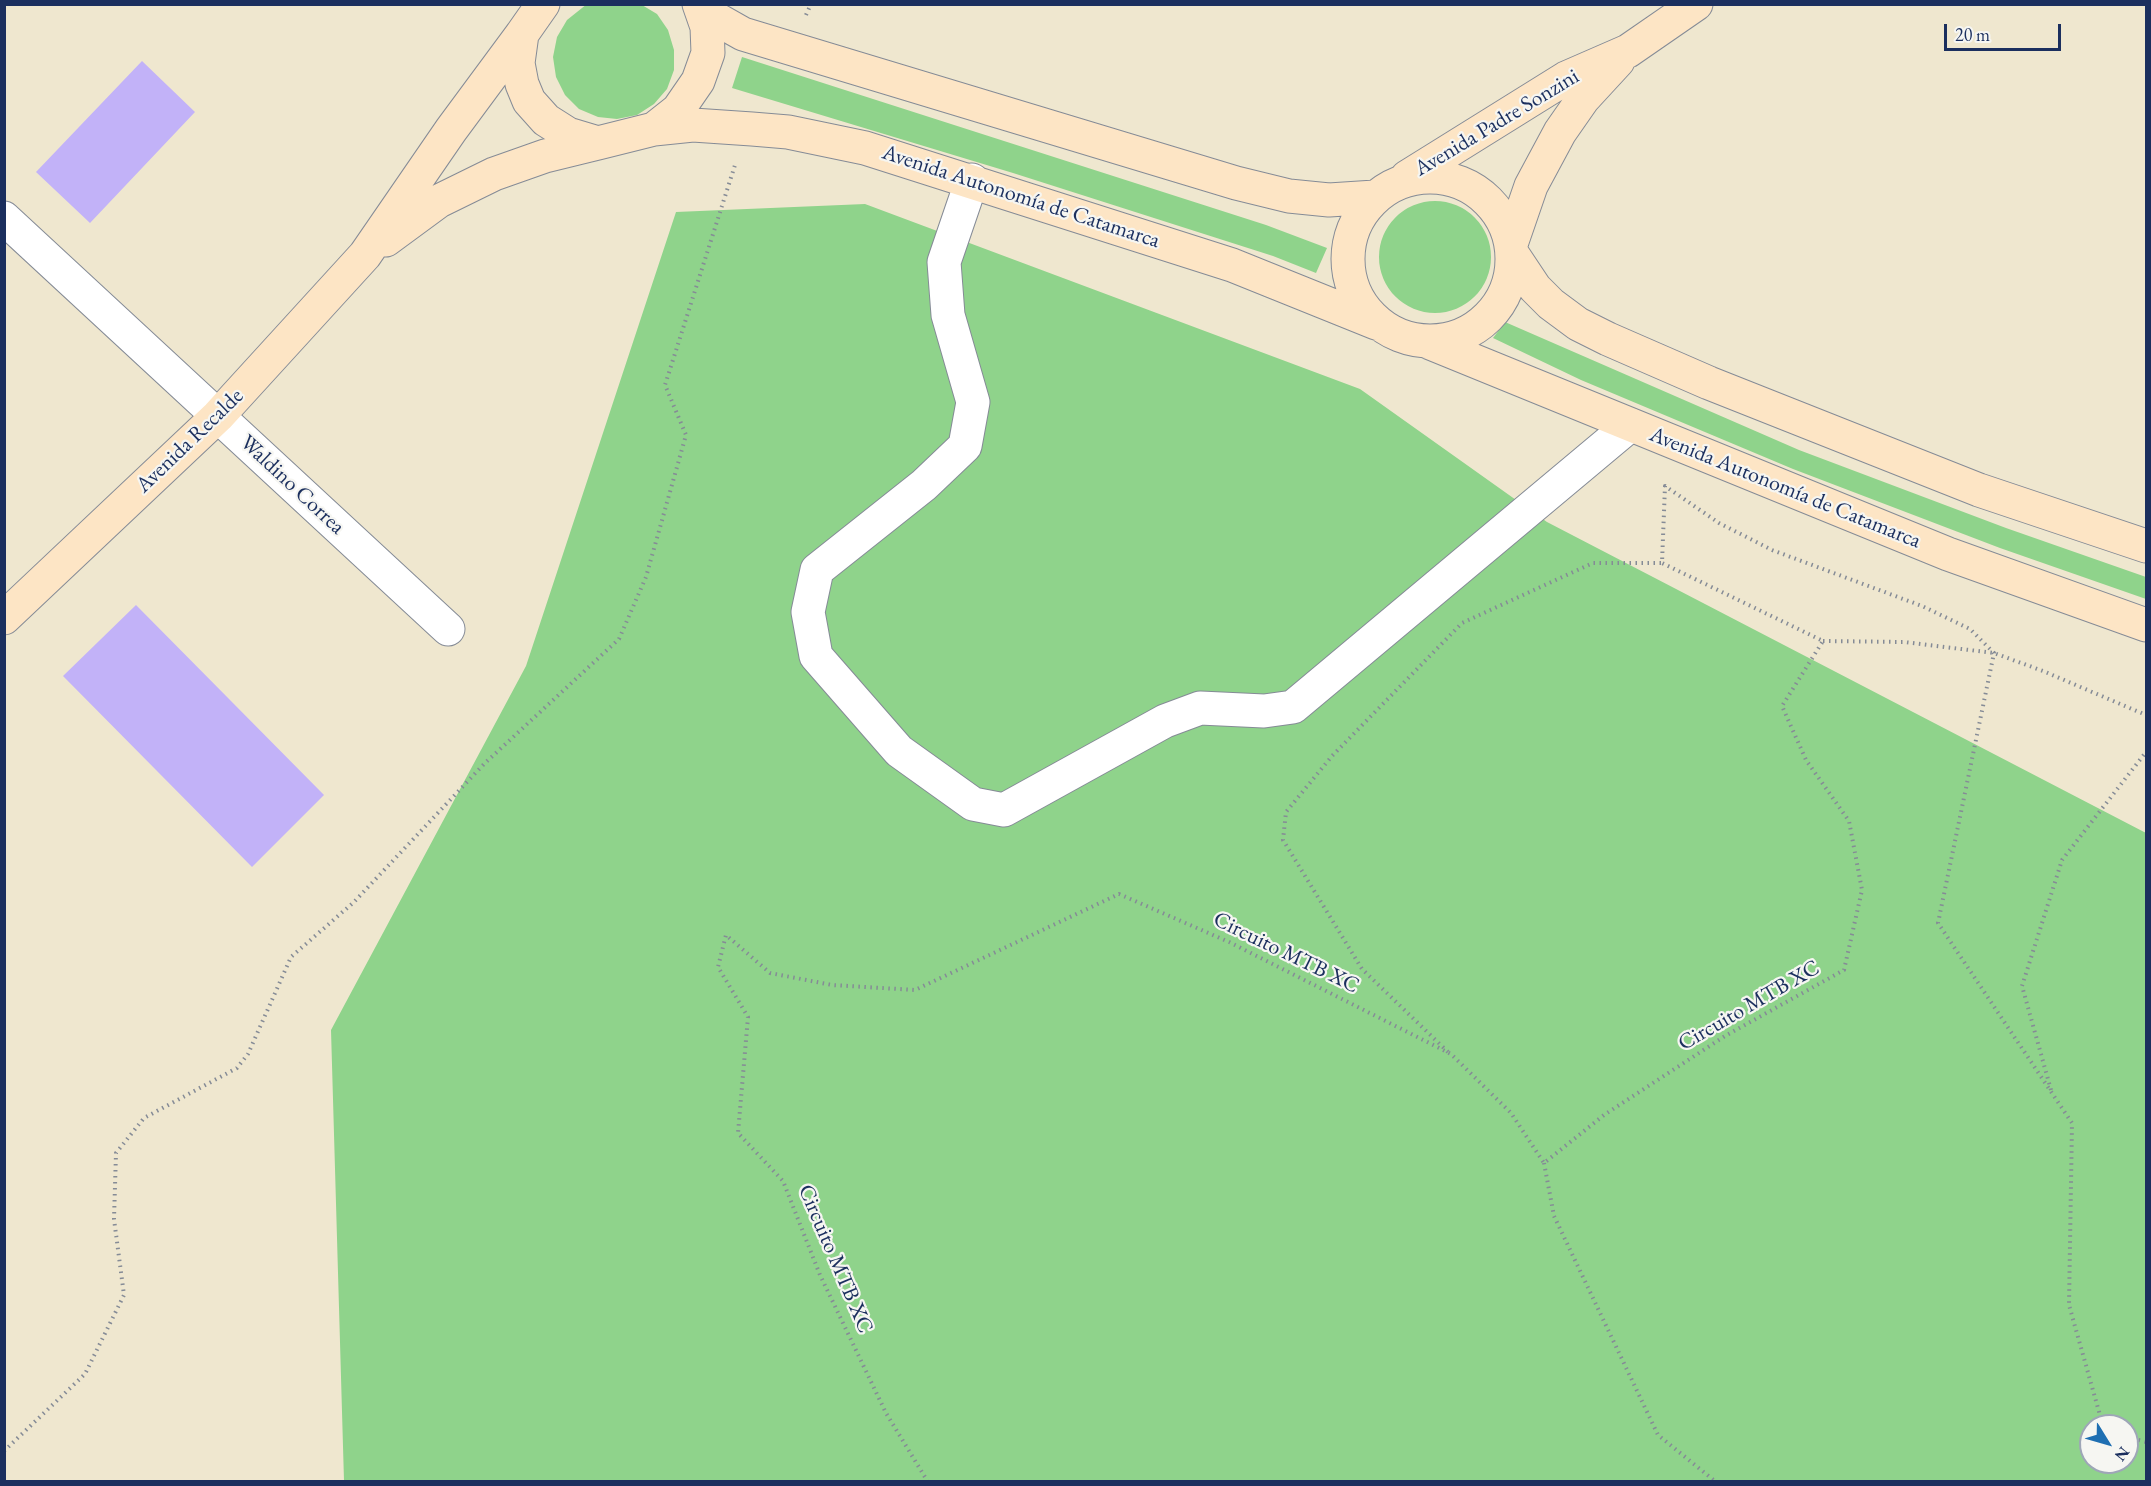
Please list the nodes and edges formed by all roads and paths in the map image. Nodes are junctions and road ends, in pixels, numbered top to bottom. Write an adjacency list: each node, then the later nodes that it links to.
1 (543, 4): 5 (main road, Avenida Recalde)
2 (811, 4): 6 (path)
3 (1696, 4): 7 (main road, Avenida Padre Sonzini)
4 (701, 8): 6 (main road); 8 (main road)
5 (522, 34): 10 (main road); 15 (main road, Avenida Recalde)
6 (790, 48): 12 (main road)
7 (1628, 51): 12 (main road, Avenida Padre Sonzini); 14 (main road, Avenida Padre Sonzini)
8 (654, 129): 9 (main road, Avenida Autonomía de Catamarca); 10 (main road, Avenida Recalde)
9 (752, 129): 11 (main road, Avenida Autonomía de Catamarca); 33 (path)
10 (598, 143): 15 (main road, Avenida Recalde)
11 (972, 180): 16 (main road, Avenida Autonomía de Catamarca); 19 (street)
12 (1387, 189): 14 (main road); 16 (main road)
13 (4, 218): 18 (street, Waldino Correa)
14 (1512, 250): 17 (main road); 20 (main road)
15 (365, 255): 18 (main road, Avenida Recalde)
16 (1376, 322): 17 (main road)
17 (1428, 342): 19 (main road, Avenida Autonomía de Catamarca)
18 (218, 416): 22 (main road, Avenida Recalde); 24 (street, Waldino Correa)
19 (1630, 425): 23 (main road, Avenida Autonomía de Catamarca)
20 (2146, 546)
21 (1662, 563): 25 (path); 26 (path); 29 (path)
22 (4, 618)
23 (2146, 625)
24 (448, 629)
25 (1823, 642): 26 (path); 31 (path, Circuito MTB XC)
26 (1994, 653): 27 (path); 30 (path)
27 (2146, 715)
28 (2146, 752): 30 (path)
29 (1450, 1054): 31 (path, Circuito MTB XC); 34 (path, Circuito MTB XC)
30 (2052, 1094): 32 (path)
31 (1544, 1163): 35 (path)
32 (2100, 1414)
33 (4, 1451)
34 (928, 1482)
35 (1716, 1482)

